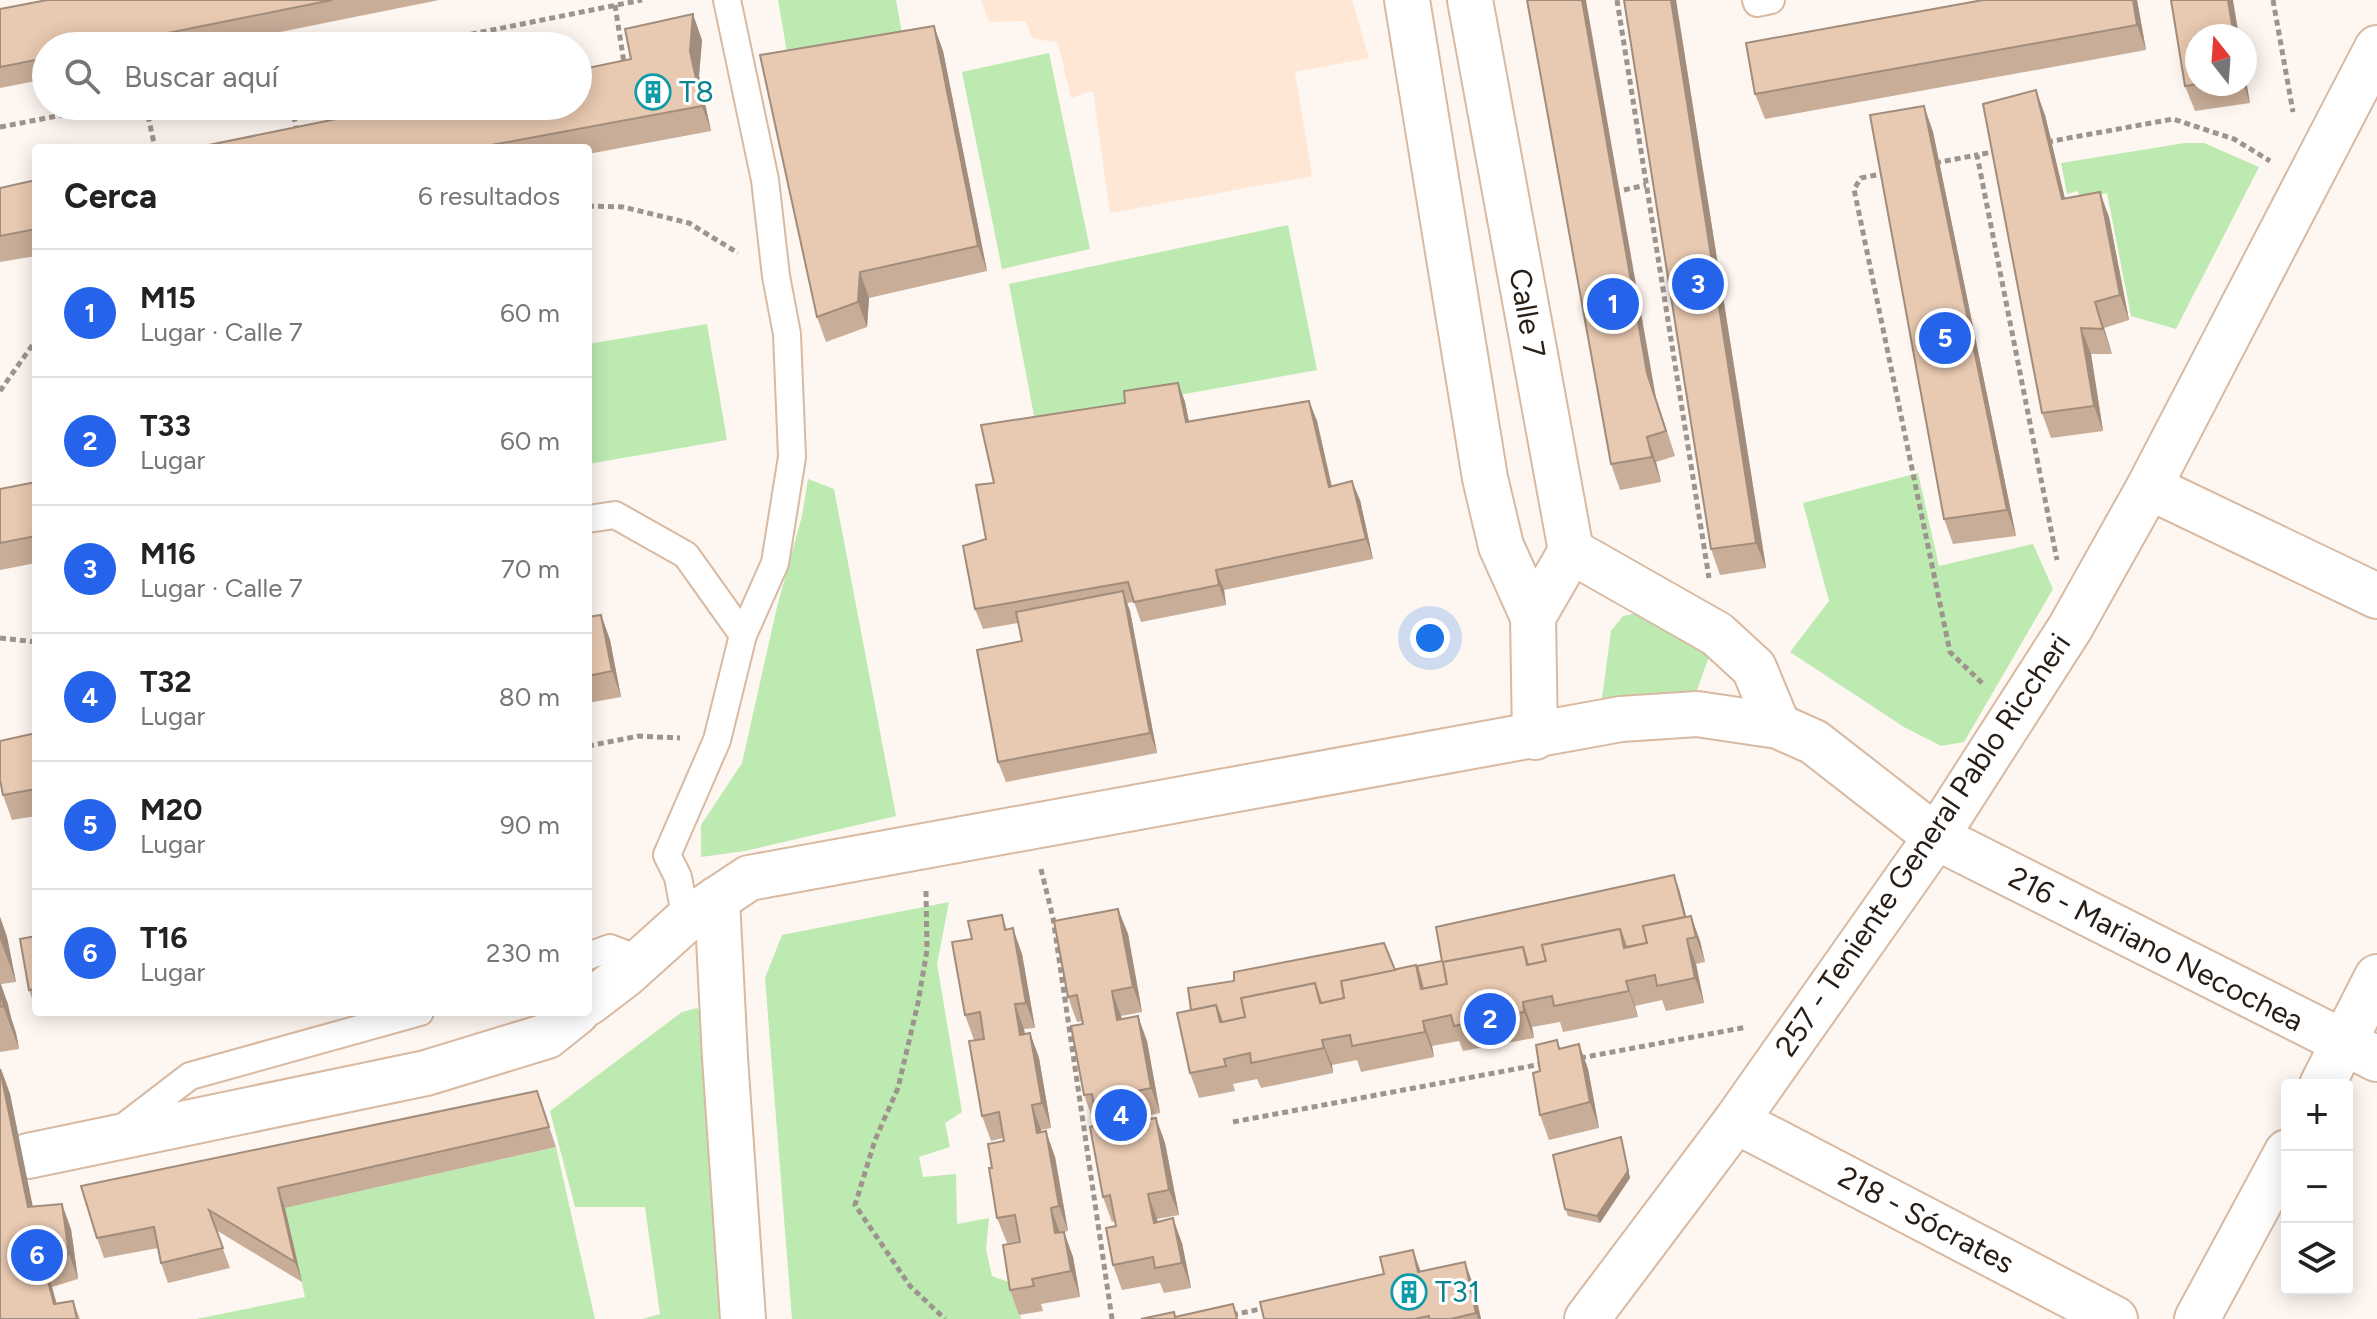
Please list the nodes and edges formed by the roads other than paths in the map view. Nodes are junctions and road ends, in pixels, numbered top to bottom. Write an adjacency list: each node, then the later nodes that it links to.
1 (727, 0): 12 (lane)
2 (1407, 0): 11 (street)
3 (1470, 0): 9 (street, Calle 7)
4 (1756, 0): 5 (lane)
5 (1771, 0)
6 (2377, 48): 7 (street, 257 - Teniente General Pablo Riccheri)
7 (2149, 487): 10 (street); 15 (street, 257 - Teniente General Pablo Riccheri)
8 (592, 518): 12 (lane)
9 (1571, 551): 11 (street); 13 (street)
10 (2377, 596)
11 (1533, 617): 14 (street)
12 (743, 635): 16 (lane)
13 (1778, 726): 14 (street, 216 - Mariano Necochea); 15 (street, 216 - Mariano Necochea)
14 (1535, 737): 16 (street, 216 - Mariano Necochea)
15 (1936, 837): 23 (street, 216 - Mariano Necochea); 25 (street, 257 - Teniente General Pablo Riccheri)
16 (702, 909): 18 (street, 216 - Mariano Necochea); 29 (street)
17 (592, 955): 18 (lane)
18 (641, 960): 20 (street, 216 - Mariano Necochea)
19 (2377, 977): 23 (street)
20 (592, 1000)
21 (406, 1016): 26 (lane)
22 (572, 1016): 26 (street)
23 (2360, 1051): 24 (street)
24 (2329, 1079)
25 (1736, 1121): 30 (street, 257 - Teniente General Pablo Riccheri); 31 (street, 218 - Sócrates)
26 (106, 1141): 27 (street)
27 (28, 1156)
28 (2281, 1163): 32 (street)
29 (743, 1319)
30 (1587, 1319)
31 (2115, 1319)
32 (2197, 1319)

